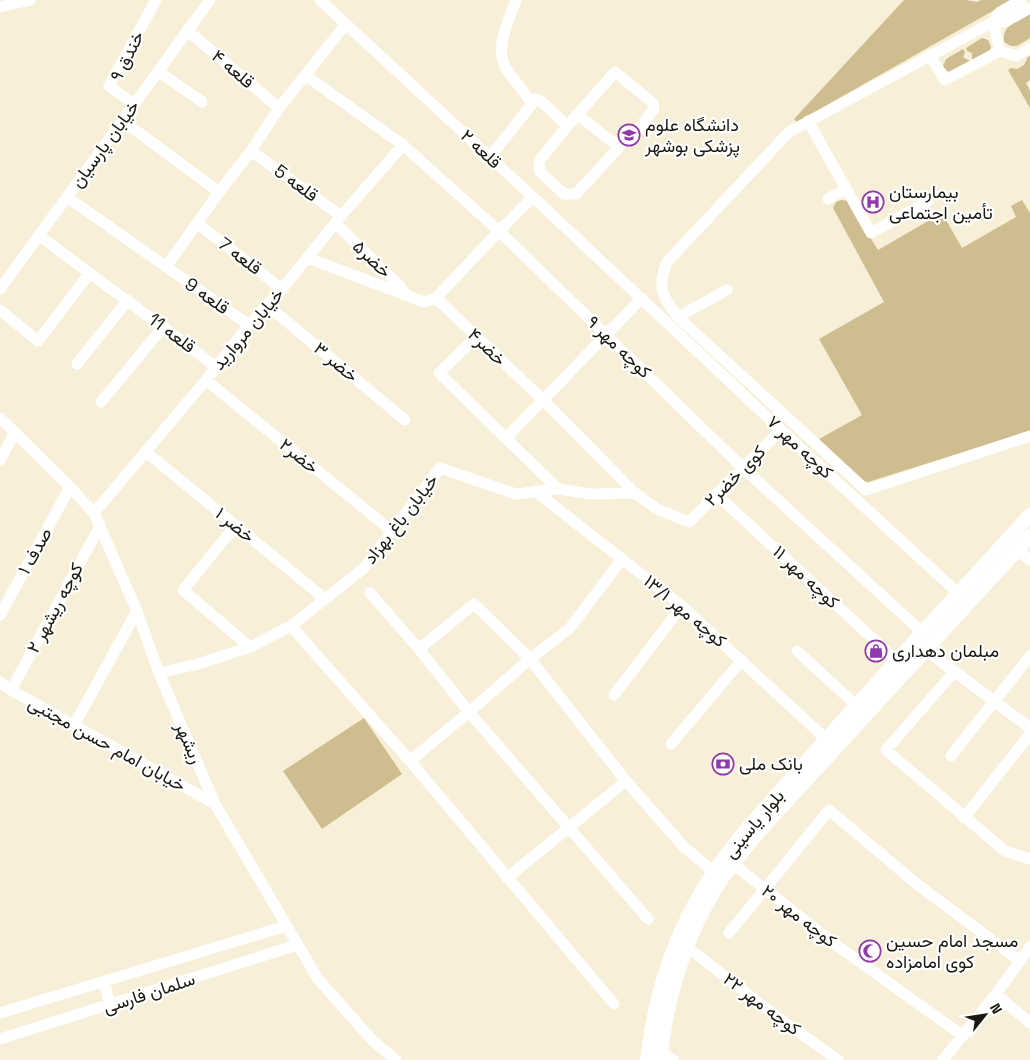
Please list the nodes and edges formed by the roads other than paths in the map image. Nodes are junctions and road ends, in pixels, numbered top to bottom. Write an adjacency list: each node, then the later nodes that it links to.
1 (30, 0): 7 (street)
2 (156, 0): 19 (street, خندق ۹)
3 (210, 0): 11 (street, خیابان پارسیان)
4 (320, 0): 10 (street, قلعه ۲)
5 (516, 0): 17 (street)
6 (1021, 0): 9 (street)
7 (0, 7)
8 (1030, 8): 9 (street)
9 (993, 22): 13 (street); 14 (street)
10 (346, 24): 16 (street); 28 (street, قلعه ۲)
11 (187, 30): 15 (street, خیابان پارسیان); 20 (street, قلعه ۴)
12 (1030, 48): 13 (street)
13 (1000, 51): 14 (street)
14 (930, 55): 23 (street)
15 (158, 71): 18 (street); 19 (street, خیابان پارسیان)
16 (305, 74): 20 (street); 26 (street, کوچه مهر ۹)
17 (529, 98): 24 (street); 28 (street)
18 (202, 102)
19 (134, 104): 22 (street, خیابان پارسیان)
20 (279, 108): 27 (street)
21 (578, 115): 24 (street); 25 (street); 25 (street)
22 (123, 121): 30 (street); 32 (street, خیابان پارسیان)
23 (808, 121): 29 (street); 51 (street)
24 (569, 124): 25 (street)
25 (622, 144)
26 (403, 145): 35 (street, خیابان مروارید); 37 (street, کوچه مهر ۹)
27 (251, 150): 30 (street); 35 (street, قلعه 5)
28 (490, 157): 31 (street, قلعه ۲)
29 (846, 189): 33 (street); 34 (street)
30 (219, 192): 36 (street)
31 (533, 196): 37 (street); 47 (street, قلعه ۲)
32 (67, 197): 38 (street, خیابان پارسیان); 40 (street, قلعه 9)
33 (828, 199)
34 (928, 201)
35 (338, 220): 39 (street, خیابان مروارید); 45 (street, خضر۵)
36 (198, 224): 40 (street); 43 (street, قلعه 7)
37 (499, 231): 46 (street); 54 (street, کوچه مهر ۹)
38 (39, 235): 41 (street, قلعه 11); 42 (street, خیابان پارسیان)
39 (308, 258): 43 (street, خیابان مروارید); 45 (street)
40 (166, 267): 52 (street, قلعه 9)
41 (89, 274): 48 (street, قلعه 11); 50 (street)
42 (0, 289)
43 (282, 289): 49 (street, خیابان مروارید)
44 (727, 290): 51 (street)
45 (407, 296): 46 (street)
46 (436, 298): 55 (street, خضر۴)
47 (642, 298): 54 (street); 63 (street, کوچه مهر ۷)
48 (128, 300): 53 (street, قلعه 11); 56 (street)
49 (267, 305): 52 (street, خیابان مروارید); 62 (street, خضر ۳)
50 (0, 310)
51 (678, 317): 65 (street)
52 (249, 325): 57 (street, خیابان مروارید)
53 (164, 326): 57 (street, قلعه 11); 60 (street)
54 (606, 334): 59 (street); 69 (street, کوچه مهر ۹)
55 (476, 337): 59 (street, خضر۴); 66 (street)
56 (77, 364)
57 (216, 367): 58 (street, خیابان مروارید)
58 (206, 380): 67 (street, خیابان مروارید); 79 (street, خضر۲)
59 (542, 400): 66 (street); 73 (street, خضر۴)
60 (101, 402)
61 (0, 418): 64 (street, ریشهر)
62 (405, 420)
63 (781, 430): 69 (street, کوی خضر۲); 85 (street, کوچه مهر ۷)
64 (15, 432): 68 (street); 70 (street, ریشهر)
65 (1030, 436)
66 (506, 438): 71 (street)
67 (145, 451): 75 (street, خیابان مروارید); 77 (street, خضر ۱)
68 (0, 460)
69 (742, 467): 74 (street, کوی خضر۲); 91 (street, کوچه مهر ۹)
70 (70, 487): 75 (street, ریشهر); 89 (street, صدف ۱)
71 (558, 488): 72 (street, خیابان باغ بهزاد); 73 (street, خیابان باغ بهزاد)
72 (535, 491): 79 (street, خیابان باغ بهزاد); 82 (street, کوچه مهر ۱۳/۱)
73 (635, 493): 74 (street, کوی خضر۲)
74 (716, 494): 99 (street, کوچه مهر ۱۱)
75 (94, 513): 78 (street, ریشهر)
76 (1030, 515): 85 (main road, بلوار یاسینی)
77 (236, 525): 86 (street, خضر ۱); 92 (street)
78 (100, 526): 88 (street, ریشهر); 103 (street, کوچه ریشهر ۲)
79 (392, 531): 86 (street, خیابان باغ بهزاد)
80 (1030, 536): 81 (main road, بلوار یاسینی)
81 (1017, 550): 83 (street); 94 (main road, بلوار یاسینی)
82 (622, 558): 87 (street, کوچه مهر ۱۳/۱); 97 (street)
83 (1030, 560)
84 (370, 593): 93 (street)
85 (959, 594): 91 (main road, بلوار یاسینی)
86 (326, 599): 90 (street, خیابان باغ بهزاد)
87 (682, 606): 98 (street, کوچه مهر ۱۳/۱); 104 (street)
88 (136, 611): 101 (street, ریشهر); 108 (street)
89 (0, 616)
90 (292, 626): 92 (street, خیابان باغ بهزاد); 114 (street)
91 (922, 632): 99 (main road, بلوار یاسینی)
92 (250, 647): 101 (street, خیابان باغ بهزاد)
93 (420, 649): 97 (street); 107 (street)
94 (926, 650): 100 (street); 120 (main road, بلوار یاسینی)
95 (797, 651): 106 (street)
96 (1030, 656): 105 (street)
97 (530, 659): 107 (street); 115 (street)
98 (742, 660): 111 (street, کوچه مهر ۱۳/۱); 112 (street)
99 (896, 660): 106 (main road, بلوار یاسینی)
100 (954, 672): 105 (street); 117 (street)
101 (159, 673): 116 (street, ریشهر)
102 (0, 682): 103 (street, خیابان امام حسن مجتبی)
103 (11, 690): 108 (street, خیابان امام حسن مجتبی)
104 (614, 695)
105 (994, 702): 109 (street); 113 (street)
106 (856, 705): 111 (main road, بلوار یاسینی)
107 (469, 712): 114 (street); 118 (street)
108 (74, 726): 116 (street, خیابان امام حسن مجتبی)
109 (1030, 728)
110 (1030, 734): 117 (street)
111 (826, 739): 121 (main road, بلوار یاسینی)
112 (671, 744)
113 (951, 756)
114 (410, 761): 122 (street)
115 (626, 781): 118 (street); 121 (street)
116 (215, 804): 125 (street, ریشهر)
117 (964, 818): 119 (street)
118 (570, 827): 122 (street); 124 (street)
119 (1030, 859)
120 (733, 864): 123 (street, کوچه مهر ۲۰); 128 (main road, بلوار یاسینی)
121 (714, 872): 139 (main road, بلوار یاسینی)
122 (507, 878): 133 (street)
123 (765, 888): 126 (street); 130 (street); 137 (street, کوچه مهر ۲۰)
124 (648, 919)
125 (286, 926): 127 (street, ریشهر); 131 (street, سلمان فارسی)
126 (729, 933)
127 (297, 945): 134 (street, سلمان فارسی); 141 (street, ریشهر)
128 (687, 947): 140 (main road, بلوار یاسینی); 145 (street, کوچه مهر ۲۲)
129 (1030, 947): 130 (street)
130 (1020, 961): 132 (street)
131 (104, 982): 134 (street); 135 (street, سلمان فارسی)
132 (996, 994): 136 (street); 137 (street)
133 (614, 1004)
134 (110, 1005): 138 (street, سلمان فارسی)
135 (0, 1013)
136 (1030, 1023)
137 (963, 1036): 146 (street)
138 (0, 1039)
139 (649, 1040): 142 (main road); 143 (main road, بلوار یاسینی)
140 (661, 1056): 144 (street)
141 (396, 1060)
142 (639, 1060)
143 (647, 1060)
144 (673, 1060)
145 (838, 1060)
146 (943, 1060)

